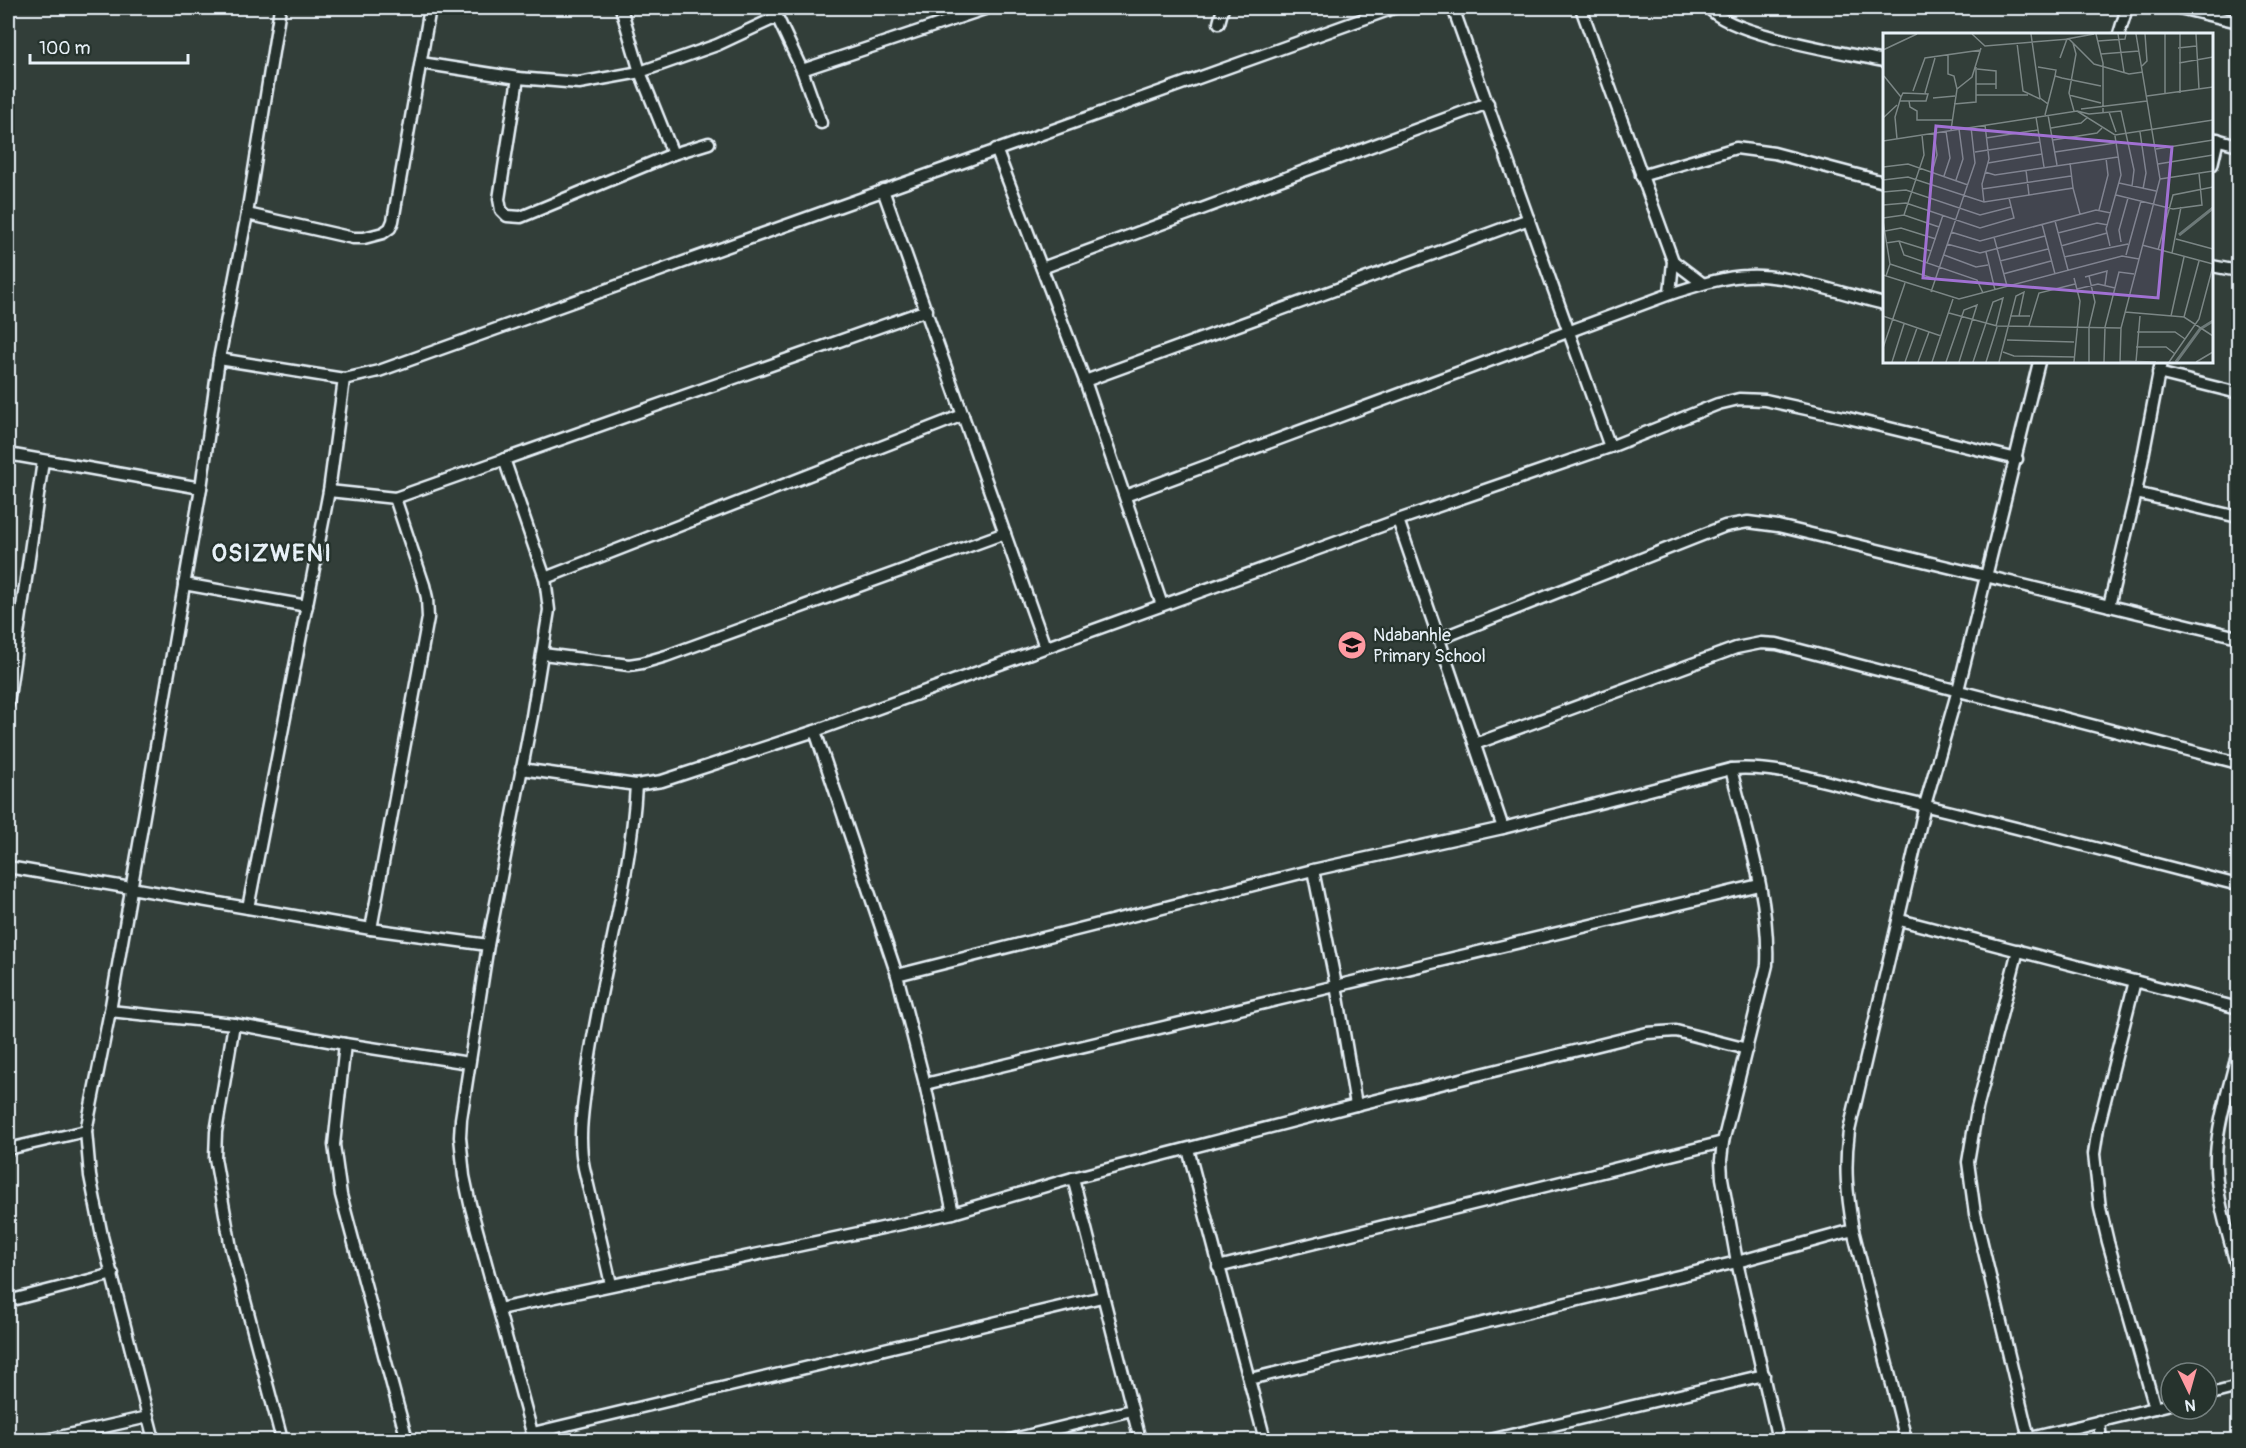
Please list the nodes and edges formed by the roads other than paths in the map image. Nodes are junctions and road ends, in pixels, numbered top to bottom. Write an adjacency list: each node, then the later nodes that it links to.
1 (280, 8): 31 (street)
2 (430, 8): 17 (street)
3 (621, 8): 19 (street)
4 (988, 8): 18 (street)
5 (1223, 8): 14 (street)
6 (1394, 8): 26 (street)
7 (1453, 8): 21 (street)
8 (1581, 8): 28 (street)
9 (1709, 8): 16 (street)
10 (2127, 8): 15 (street)
11 (2179, 8): 13 (street)
12 (775, 12): 18 (street); 19 (street)
13 (2238, 22)
14 (1219, 23)
15 (2119, 33)
16 (1883, 61)
17 (421, 63): 20 (street); 31 (street)
18 (802, 70): 22 (street)
19 (640, 72): 20 (street); 27 (street)
20 (518, 78): 27 (street)
21 (1488, 103): 32 (street); 35 (street)
22 (820, 123)
23 (2215, 139): 25 (street)
24 (709, 143): 27 (street)
25 (2238, 145)
26 (996, 149): 30 (street); 35 (street)
27 (673, 154)
28 (1641, 176): 29 (street); 33 (street)
29 (1883, 182)
30 (883, 190): 40 (street); 45 (street)
31 (247, 214): 42 (street)
32 (1529, 219): 41 (street); 46 (street)
33 (1673, 261): 37 (street); 38 (street)
34 (2213, 266): 36 (street)
35 (1042, 268): 46 (street)
36 (2238, 272)
37 (1702, 284): 38 (street); 39 (street)
38 (1670, 294): 41 (street)
39 (1883, 304)
40 (927, 310): 48 (street); 51 (street)
41 (1569, 332): 49 (street); 57 (street)
42 (219, 359): 45 (street); 54 (street)
43 (2039, 363): 52 (street)
44 (2160, 367): 47 (street); 56 (street)
45 (345, 379): 55 (street)
46 (1085, 381): 57 (street)
47 (2238, 393)
48 (963, 416): 61 (street); 62 (street)
49 (1610, 447): 52 (street); 60 (street)
50 (8, 454): 53 (street)
51 (504, 459): 58 (street); 62 (street)
52 (2017, 459): 63 (street)
53 (43, 460): 54 (street); 73 (street)
54 (201, 488): 64 (street)
55 (329, 491): 58 (street); 66 (street)
56 (2136, 493): 59 (street); 67 (street)
57 (1125, 496): 65 (street)
58 (396, 498): 89 (street)
59 (2238, 517)
60 (1398, 520): 65 (street); 69 (street)
61 (1005, 533): 70 (street); 71 (street)
62 (545, 578): 71 (street)
63 (1987, 578): 67 (street); 69 (street); 72 (street)
64 (184, 584): 66 (street); 86 (street)
65 (1162, 605): 70 (street)
66 (307, 606): 87 (street)
67 (2109, 606): 68 (street)
68 (2238, 637)
69 (1439, 639): 75 (street)
70 (1045, 647): 74 (street)
71 (543, 654): 77 (street)
72 (1958, 690): 75 (street); 76 (street); 80 (street)
73 (8, 704)
74 (815, 731): 79 (street); 92 (street)
75 (1475, 744): 81 (street)
76 (2238, 763)
77 (521, 769): 79 (street); 90 (street)
78 (1731, 769): 80 (street); 81 (street); 84 (street)
79 (636, 785): 115 (street)
80 (1925, 805): 85 (street); 88 (street)
81 (1503, 828): 83 (street)
82 (8, 867): 86 (street)
83 (1312, 870): 92 (street); 94 (street)
84 (1759, 885): 94 (street); 99 (street)
85 (2238, 885)
86 (131, 889): 87 (street); 96 (street)
87 (248, 908): 89 (street)
88 (1900, 920): 91 (street); 110 (street)
89 (371, 929): 90 (street)
90 (488, 945): 101 (street)
91 (2018, 950): 93 (street); 139 (street)
92 (897, 975): 102 (street)
93 (2135, 981): 95 (street); 124 (street)
94 (1336, 985): 102 (street); 103 (street)
95 (2238, 1008)
96 (110, 1011): 97 (street); 104 (street)
97 (234, 1024): 98 (street); 131 (street)
98 (345, 1044): 101 (street); 132 (street)
99 (1747, 1049): 103 (street); 105 (street)
100 (2238, 1051): 113 (street)
101 (469, 1063): 118 (street)
102 (925, 1084): 109 (street)
103 (1356, 1105): 107 (street)
104 (86, 1131): 106 (street); 114 (street)
105 (1723, 1142): 111 (street); 112 (street)
106 (8, 1149)
107 (1188, 1149): 108 (street); 112 (street)
108 (1073, 1178): 109 (street); 116 (street)
109 (953, 1213): 115 (street)
110 (1853, 1230): 111 (street); 138 (street)
111 (1737, 1262): 119 (street); 120 (street)
112 (1218, 1267): 120 (street)
113 (2238, 1272)
114 (113, 1274): 117 (street); 126 (street)
115 (611, 1284): 118 (street)
116 (1102, 1297): 125 (street); 128 (street)
117 (8, 1301)
118 (499, 1309): 128 (street)
119 (1764, 1375): 136 (street); 137 (street)
120 (1250, 1379): 135 (street)
121 (2238, 1387): 122 (street)
122 (2219, 1392)
123 (2159, 1407): 124 (street)
124 (2155, 1408): 127 (street)
125 (1132, 1410): 133 (street); 134 (street)
126 (148, 1417): 129 (street); 130 (street)
127 (2099, 1421): 139 (street); 140 (street)
128 (533, 1437)
129 (46, 1440)
130 (154, 1440)
131 (282, 1440)
132 (407, 1440)
133 (1010, 1440)
134 (1140, 1440)
135 (1265, 1440)
136 (1490, 1440)
137 (1778, 1440)
138 (1906, 1440)
139 (2026, 1440)
140 (2101, 1440)

